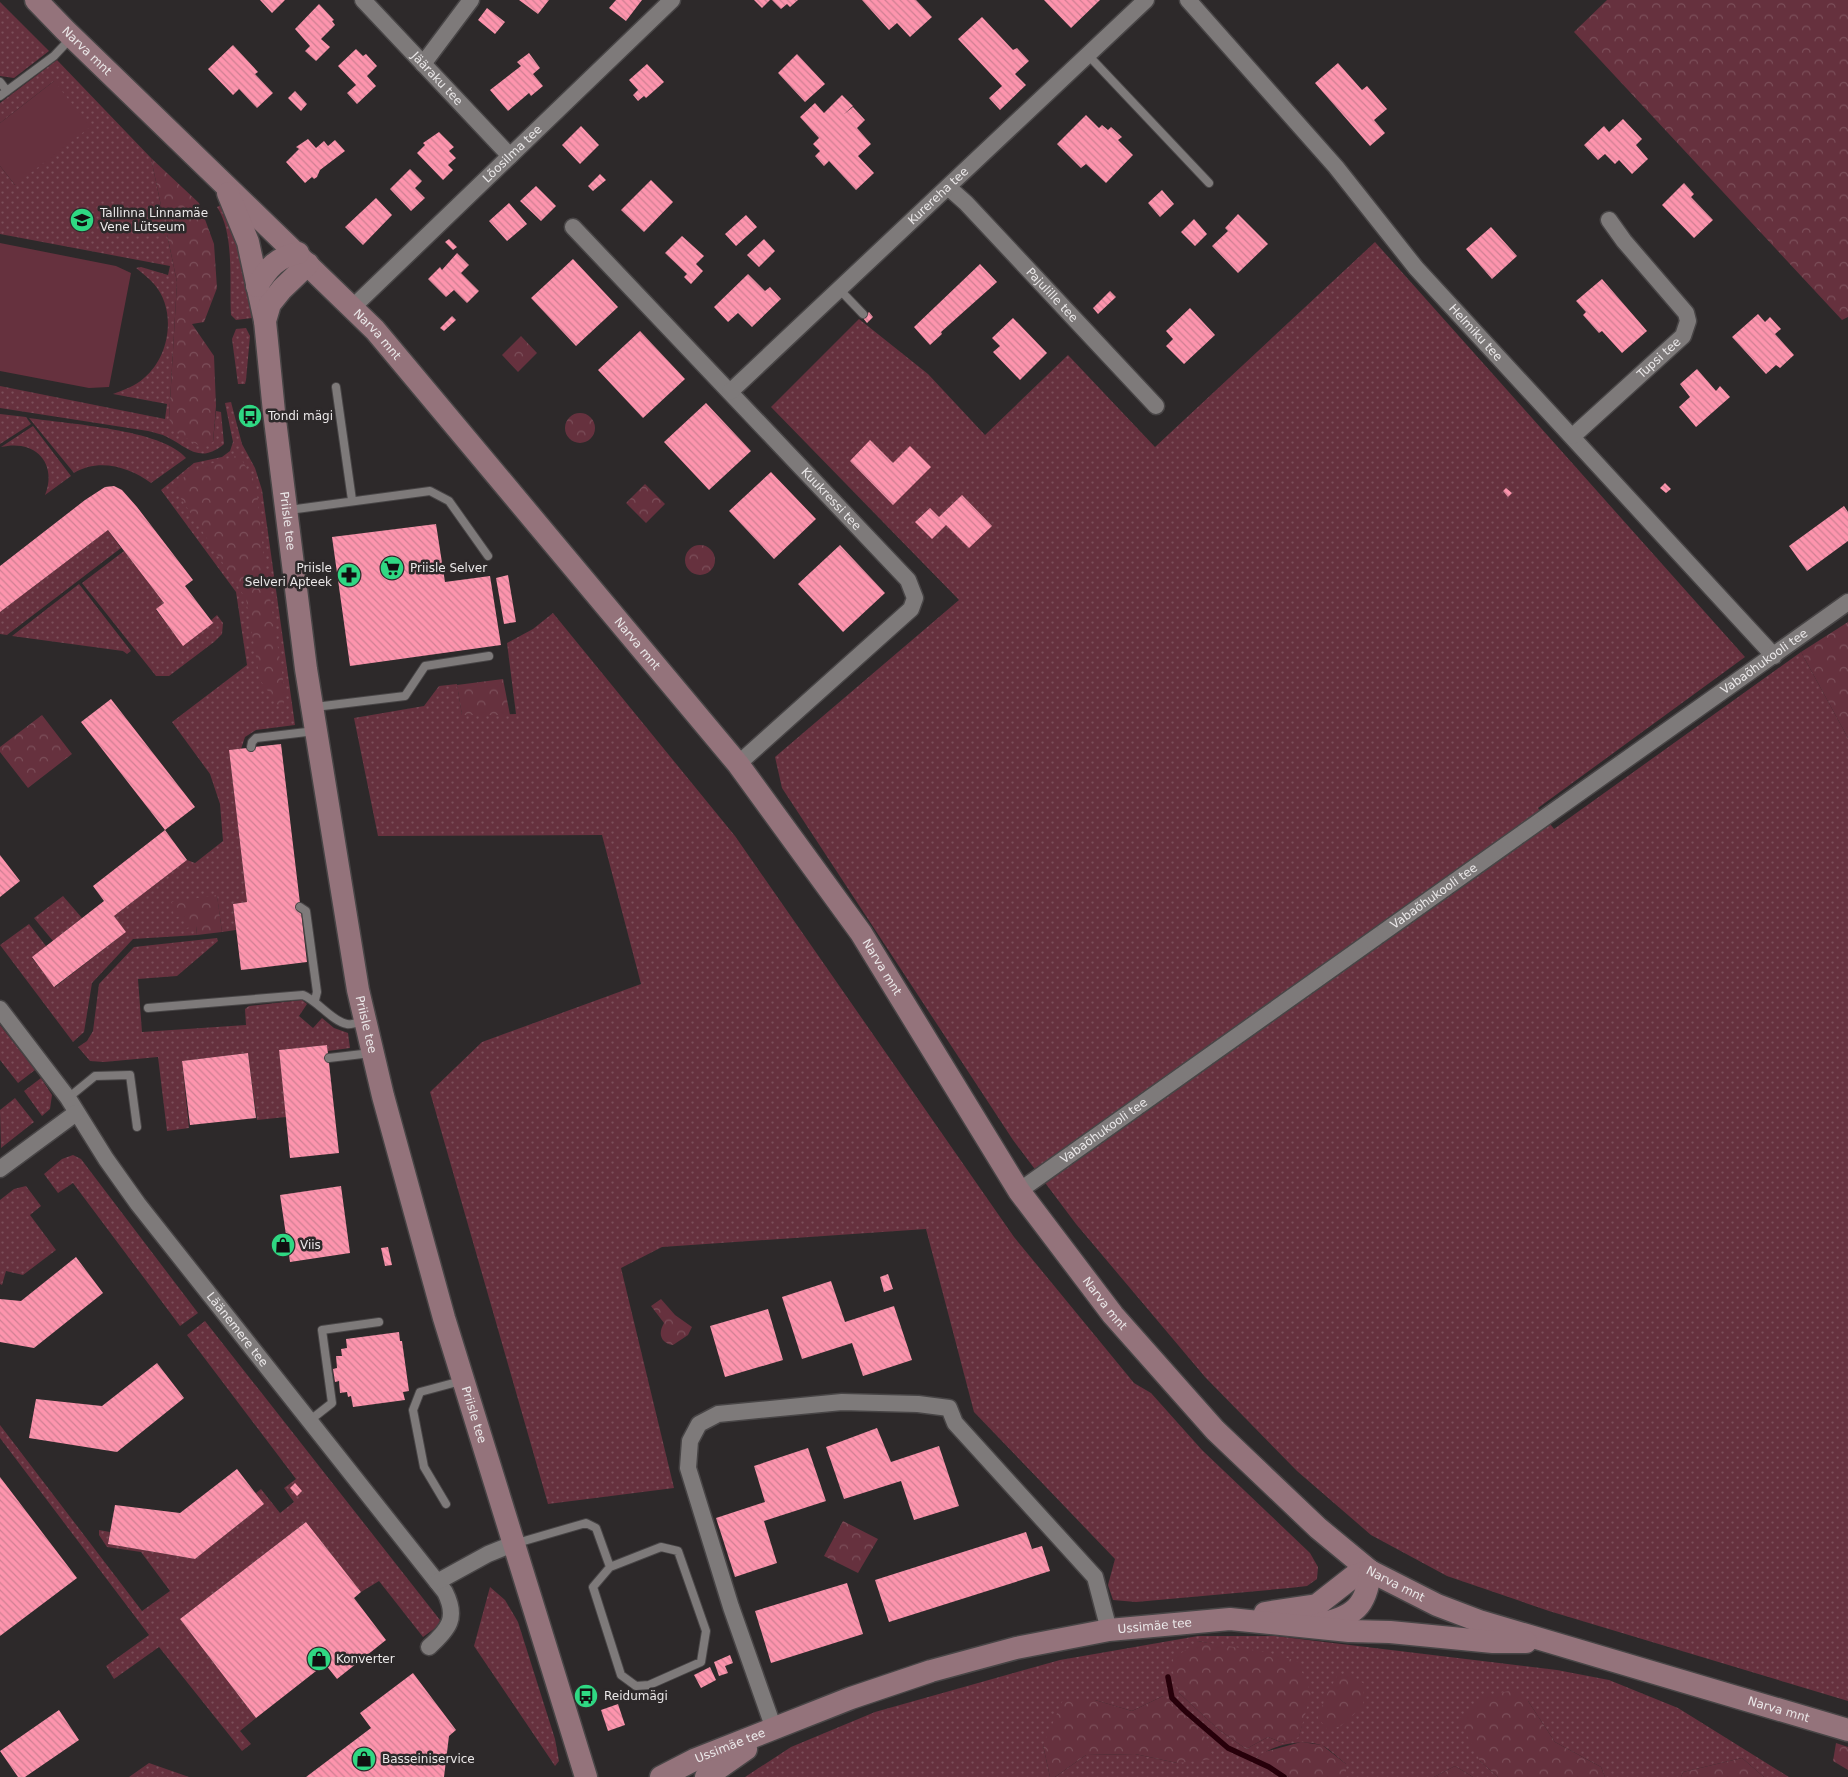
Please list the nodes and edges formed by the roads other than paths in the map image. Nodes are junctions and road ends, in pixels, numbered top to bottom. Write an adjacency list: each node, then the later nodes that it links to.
1 (31, 0): 8 (street)
2 (36, 0): 8 (street, Narva mnt)
3 (363, 0): 10 (street, Jääraku tee)
4 (471, 0): 10 (street)
5 (672, 0): 14 (street, Lõosilma tee)
6 (1146, 0): 9 (street, Kurereha tee)
7 (1188, 0): 29 (street, Helmiku tee)
8 (68, 34): 12 (lane); 15 (street, Narva mnt)
9 (1088, 55): 16 (lane); 17 (street, Kurereha tee)
10 (423, 64): 14 (street, Jääraku tee)
11 (0, 82): 12 (lane)
12 (7, 91): 13 (lane)
13 (0, 96)
14 (510, 156): 23 (street, Lõosilma tee)
15 (224, 183): 20 (street, Narva mnt); 21 (street, Priisle tee)
16 (1209, 183)
17 (948, 187): 22 (street, Kurereha tee); 28 (street, Pajulille tee)
18 (1610, 220): 29 (street, Tupsi tee)
19 (573, 227): 27 (street, Kuukressi tee)
20 (303, 258): 21 (street); 23 (street, Narva mnt); 25 (street)
21 (257, 286): 25 (street, Priisle tee)
22 (839, 289): 24 (lane); 27 (street, Kurereha tee)
23 (353, 307): 41 (street, Narva mnt)
24 (863, 314)
25 (264, 321): 31 (street, Priisle tee)
26 (336, 387): 30 (lane)
27 (730, 392): 41 (street, Kuukressi tee)
28 (1156, 406)
29 (1573, 436): 36 (street, Helmiku tee)
30 (352, 500): 31 (lane); 32 (lane)
31 (287, 510): 38 (street, Priisle tee)
32 (488, 556)
33 (1848, 602): 36 (street, Vabaõhukooli tee)
34 (429, 655): 37 (lane)
35 (490, 656): 37 (lane)
36 (1774, 656): 53 (street, Vabaõhukooli tee)
37 (431, 665): 38 (lane)
38 (313, 708): 39 (street, Priisle tee)
39 (317, 730): 40 (lane); 46 (street, Priisle tee)
40 (251, 747)
41 (738, 764): 53 (street, Narva mnt)
42 (300, 907): 43 (lane)
43 (315, 1000): 44 (lane); 46 (lane)
44 (148, 1008)
45 (0, 1009): 49 (street, Läänemere tee)
46 (366, 1021): 47 (street, Priisle tee)
47 (373, 1053): 48 (lane); 55 (street, Priisle tee)
48 (329, 1058)
49 (68, 1098): 50 (street, Läänemere tee); 51 (lane)
50 (76, 1113): 52 (street); 56 (street, Läänemere tee)
51 (137, 1127)
52 (0, 1169)
53 (1019, 1191): 58 (street, Narva mnt)
54 (379, 1322): 56 (lane)
55 (463, 1381): 57 (lane); 59 (street, Priisle tee)
56 (309, 1422): 62 (street, Läänemere tee)
57 (446, 1504)
58 (1318, 1528): 61 (street, Narva mnt); 63 (street)
59 (512, 1544): 60 (lane); 62 (street); 71 (street, Priisle tee)
60 (610, 1567): 60 (lane)
61 (1370, 1571): 63 (street); 65 (street); 67 (street, Narva mnt)
62 (437, 1582): 68 (street, Läänemere tee)
63 (1335, 1593): 64 (street)
64 (1230, 1619): 65 (street, Ussimäe tee); 66 (street, Ussimäe tee)
65 (1309, 1626): 67 (street, Ussimäe tee)
66 (1109, 1630): 69 (street, Ussimäe tee); 69 (street)
67 (1549, 1641): 70 (street, Narva mnt)
68 (429, 1647)
69 (774, 1729): 72 (street, Ussimäe tee); 73 (street, Ussimäe tee)
70 (1848, 1730)
71 (586, 1777)
72 (661, 1777)
73 (706, 1777)

